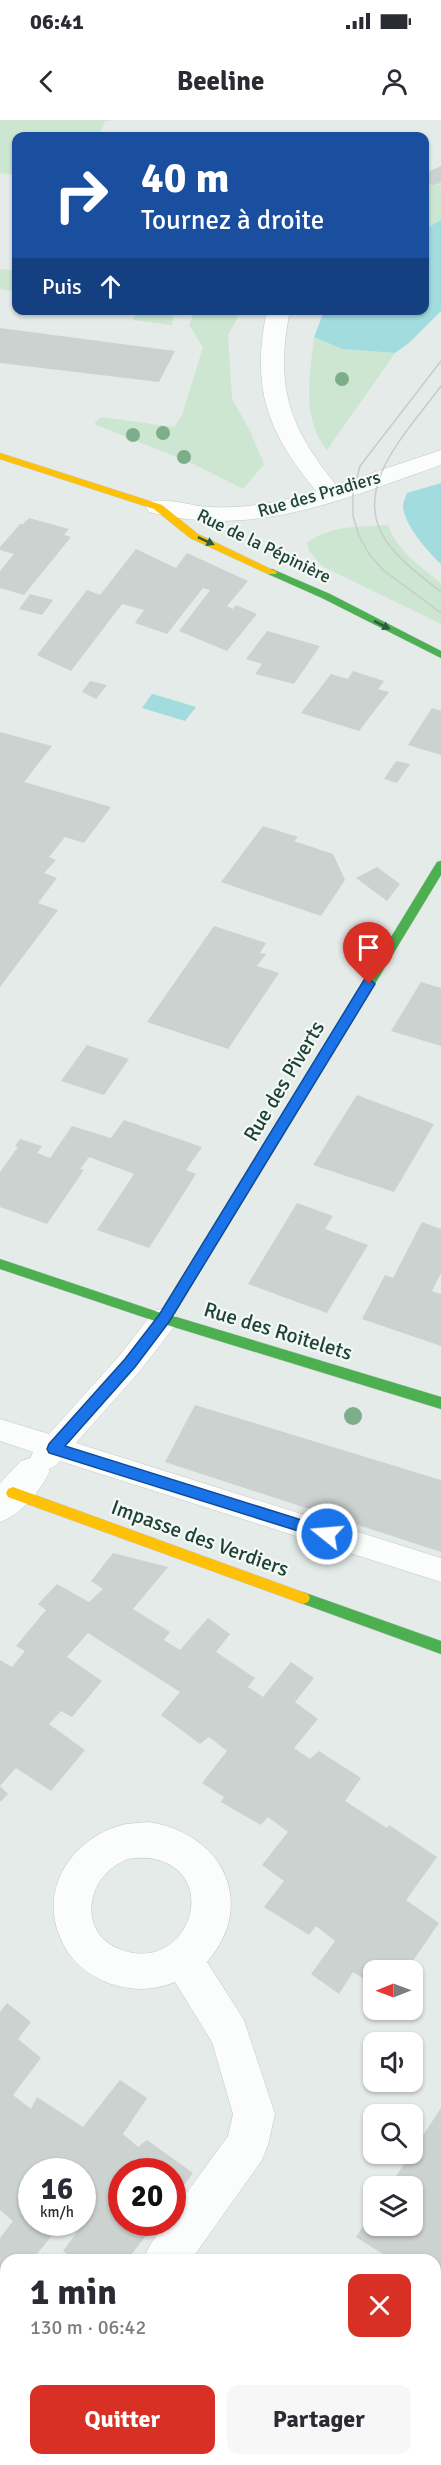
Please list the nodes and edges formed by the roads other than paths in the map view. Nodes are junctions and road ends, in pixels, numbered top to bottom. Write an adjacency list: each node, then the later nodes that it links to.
1 (278, 315): 4 (street)
2 (0, 456): 5 (street, Rue de la Pépinière)
3 (441, 457): 4 (street, Rue des Pradiers)
4 (330, 493): 5 (street, Rue des Pradiers)
5 (158, 507): 6 (street, Rue de la Pépinière, one-way to 6)
6 (441, 655)
7 (441, 865): 9 (street, Rue des Piverts)
8 (0, 1264): 9 (street, Rue des Roitelets)
9 (164, 1319): 10 (street, Rue des Roitelets); 12 (lane)
10 (441, 1403)
11 (0, 1430): 12 (lane)
12 (25, 1480): 13 (lane); 14 (street, Impasse des Verdiers)
13 (441, 1570)
14 (441, 1648)
15 (183, 1959): 16 (street)
16 (169, 2254)

